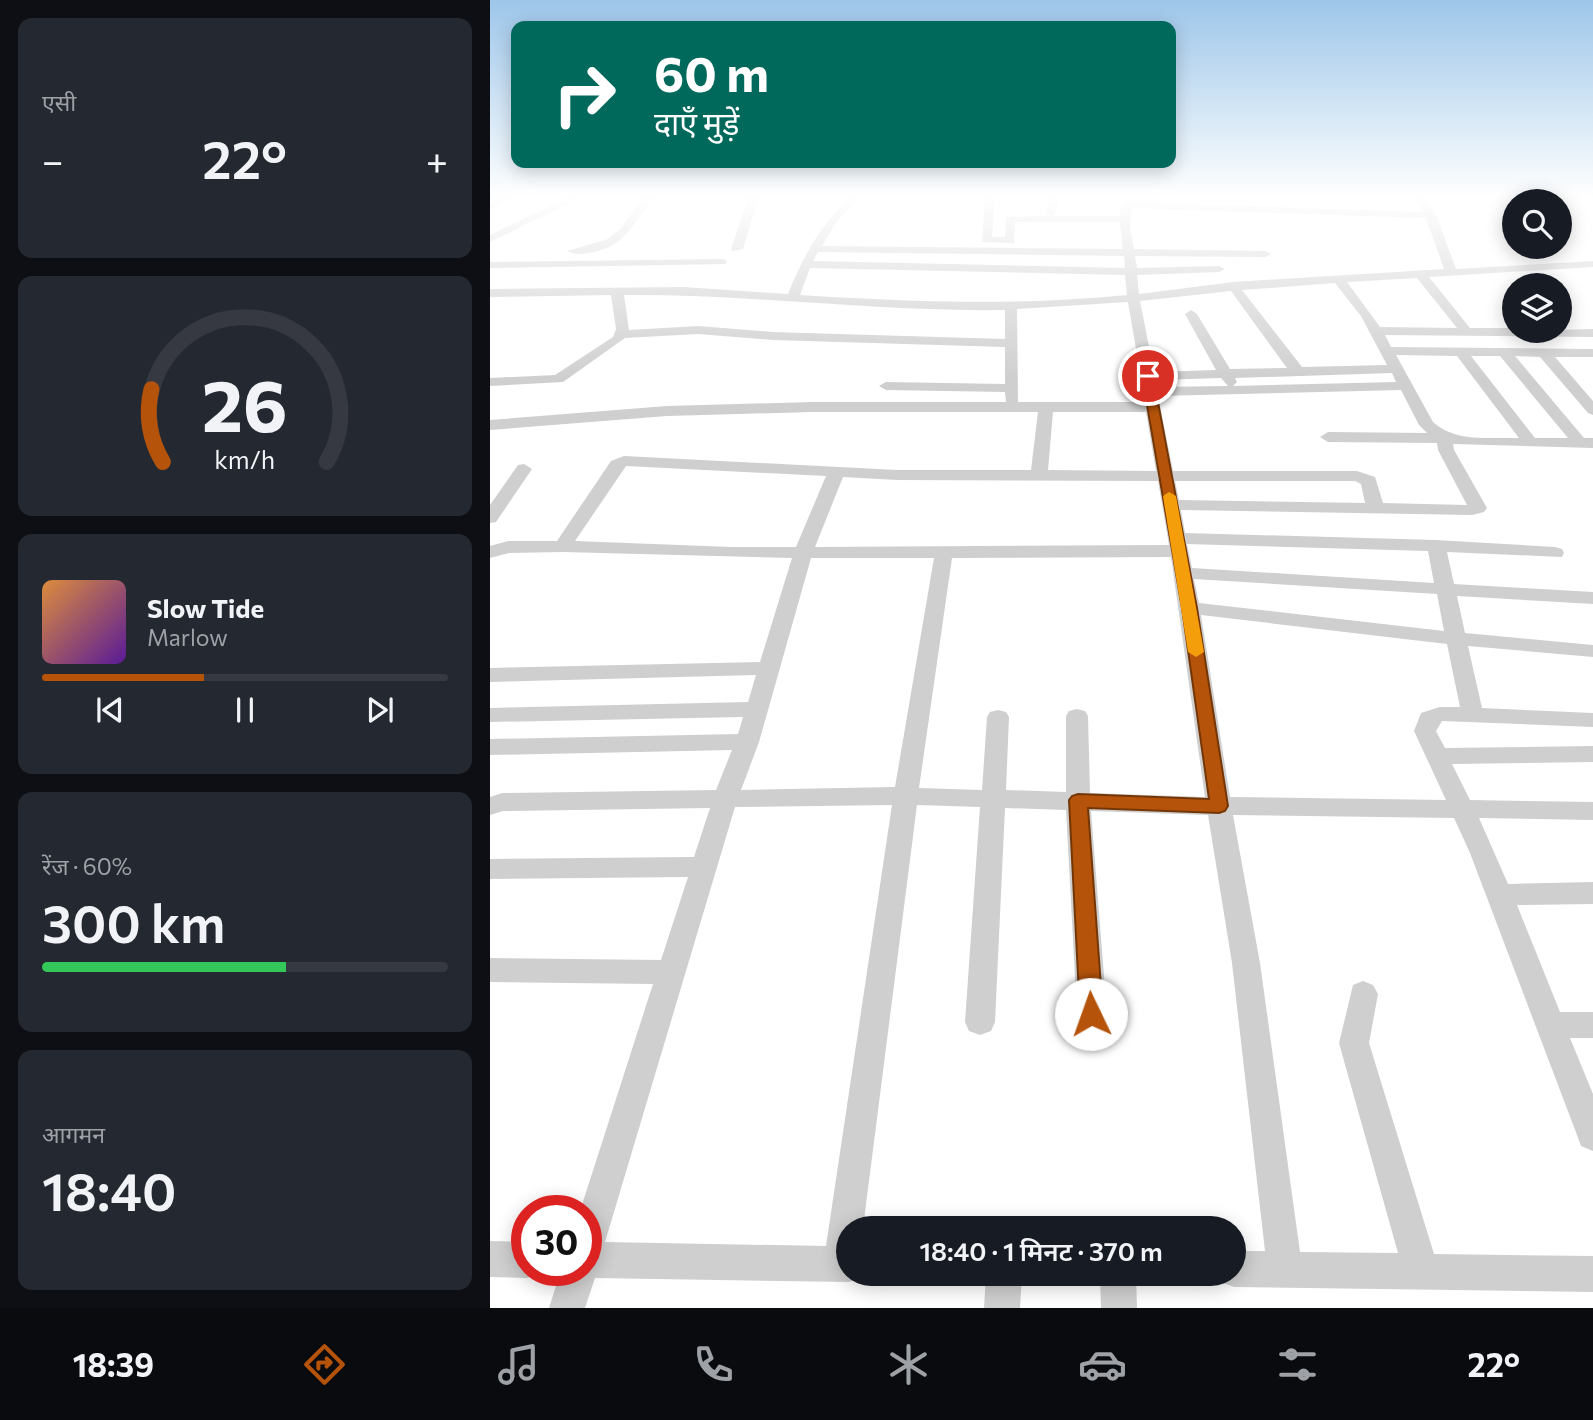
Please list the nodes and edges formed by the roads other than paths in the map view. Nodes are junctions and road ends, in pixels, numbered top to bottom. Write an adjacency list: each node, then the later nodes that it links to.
1 (810, 257): 7 (street)
2 (1056, 257): 7 (street)
3 (1129, 257): 18 (street)
4 (1141, 257): 10 (street)
5 (1444, 257): 11 (street)
6 (722, 262): 9 (street)
7 (807, 264): 17 (street)
8 (1593, 264): 11 (street)
9 (490, 265)
10 (1219, 270)
11 (1451, 271): 12 (street)
12 (1419, 273): 13 (street); 22 (street)
13 (1337, 278): 14 (street); 21 (street)
14 (1233, 286): 18 (street); 32 (street)
15 (617, 292): 16 (street); 17 (street); 24 (street)
16 (490, 293)
17 (793, 297): 19 (street)
18 (1133, 298): 19 (street); 39 (street)
19 (1011, 306): 25 (street)
20 (1191, 314): 33 (street)
21 (1375, 331): 22 (street); 26 (street)
22 (1466, 331): 23 (street)
23 (1593, 333)
24 (622, 334): 25 (street); 34 (street)
25 (1011, 343): 37 (street)
26 (1386, 351): 27 (street); 31 (street)
27 (1462, 353): 28 (street); 46 (street)
28 (1506, 353): 29 (street); 47 (street)
29 (1544, 353): 30 (street); 42 (street)
30 (1593, 353)
31 (1395, 369): 32 (street); 36 (street)
32 (1297, 372): 33 (street)
33 (1226, 374): 38 (street); 39 (street)
34 (490, 382)
35 (886, 386): 37 (street)
36 (1405, 386): 38 (street); 45 (street)
37 (1012, 388): 40 (street)
38 (1235, 390): 39 (street)
39 (1151, 392): 41 (street); 50 (street)
40 (1012, 406): 41 (street); 43 (street)
41 (1046, 407): 51 (street)
42 (1593, 410)
43 (490, 425)
44 (1328, 437): 45 (street)
45 (1445, 438): 46 (street); 53 (street)
46 (1531, 443): 47 (street)
47 (1587, 443)
48 (524, 469): 54 (street)
49 (836, 473): 51 (street); 56 (street); 59 (street)
50 (1166, 475): 51 (street); 52 (street); 53 (street)
51 (1039, 477)
52 (1171, 505): 53 (street); 55 (street)
53 (1375, 508)
54 (490, 518)
55 (1177, 545): 57 (street); 60 (street); 62 (street)
56 (563, 546): 58 (street); 59 (street)
57 (1436, 546): 61 (street); 63 (street)
58 (493, 550)
59 (804, 551): 60 (street); 68 (street)
60 (944, 551): 81 (street)
61 (1555, 553)
62 (1183, 573): 63 (street); 65 (street)
63 (1447, 590): 64 (street); 66 (street)
64 (1593, 598)
65 (1190, 608): 66 (street); 85 (street)
66 (1457, 639): 67 (street); 73 (street)
67 (1593, 651)
68 (769, 667): 69 (street); 70 (street)
69 (490, 675)
70 (757, 709): 71 (street); 76 (street)
71 (490, 715)
72 (1077, 716): 83 (street)
73 (1473, 716): 75 (street); 79 (street)
74 (998, 717): 82 (street)
75 (1593, 720)
76 (747, 742): 77 (street); 80 (street)
77 (490, 747)
78 (1593, 754): 79 (street)
79 (1437, 756): 86 (street)
80 (726, 796): 81 (street); 84 (street); 88 (street)
81 (906, 796): 82 (street); 101 (street)
82 (993, 797): 83 (street); 96 (street)
83 (1078, 800): 85 (street); 95 (street)
84 (490, 806)
85 (1219, 806): 86 (street); 107 (street)
86 (1463, 809): 87 (street); 91 (street)
87 (1593, 811)
88 (705, 867): 89 (street); 93 (street)
89 (490, 869)
90 (1593, 894): 91 (street)
91 (1500, 895): 97 (street)
92 (490, 970): 93 (street)
93 (673, 972): 100 (street)
94 (1363, 995): 108 (street)
95 (1091, 1014)
96 (980, 1022)
97 (1550, 1024): 98 (street); 99 (street)
98 (1593, 1025)
99 (1593, 1135)
100 (602, 1197)
101 (851, 1216)
102 (490, 1259): 103 (street)
103 (511, 1260)
104 (602, 1260): 105 (street)
105 (836, 1264)
106 (1246, 1269): 107 (street)
107 (1284, 1270): 108 (street)
108 (1421, 1271): 109 (street)
109 (1593, 1274)
110 (574, 1286): 113 (street)
111 (1003, 1286): 114 (street)
112 (1118, 1286): 115 (street)
113 (567, 1308)
114 (1002, 1308)
115 (1119, 1308)

